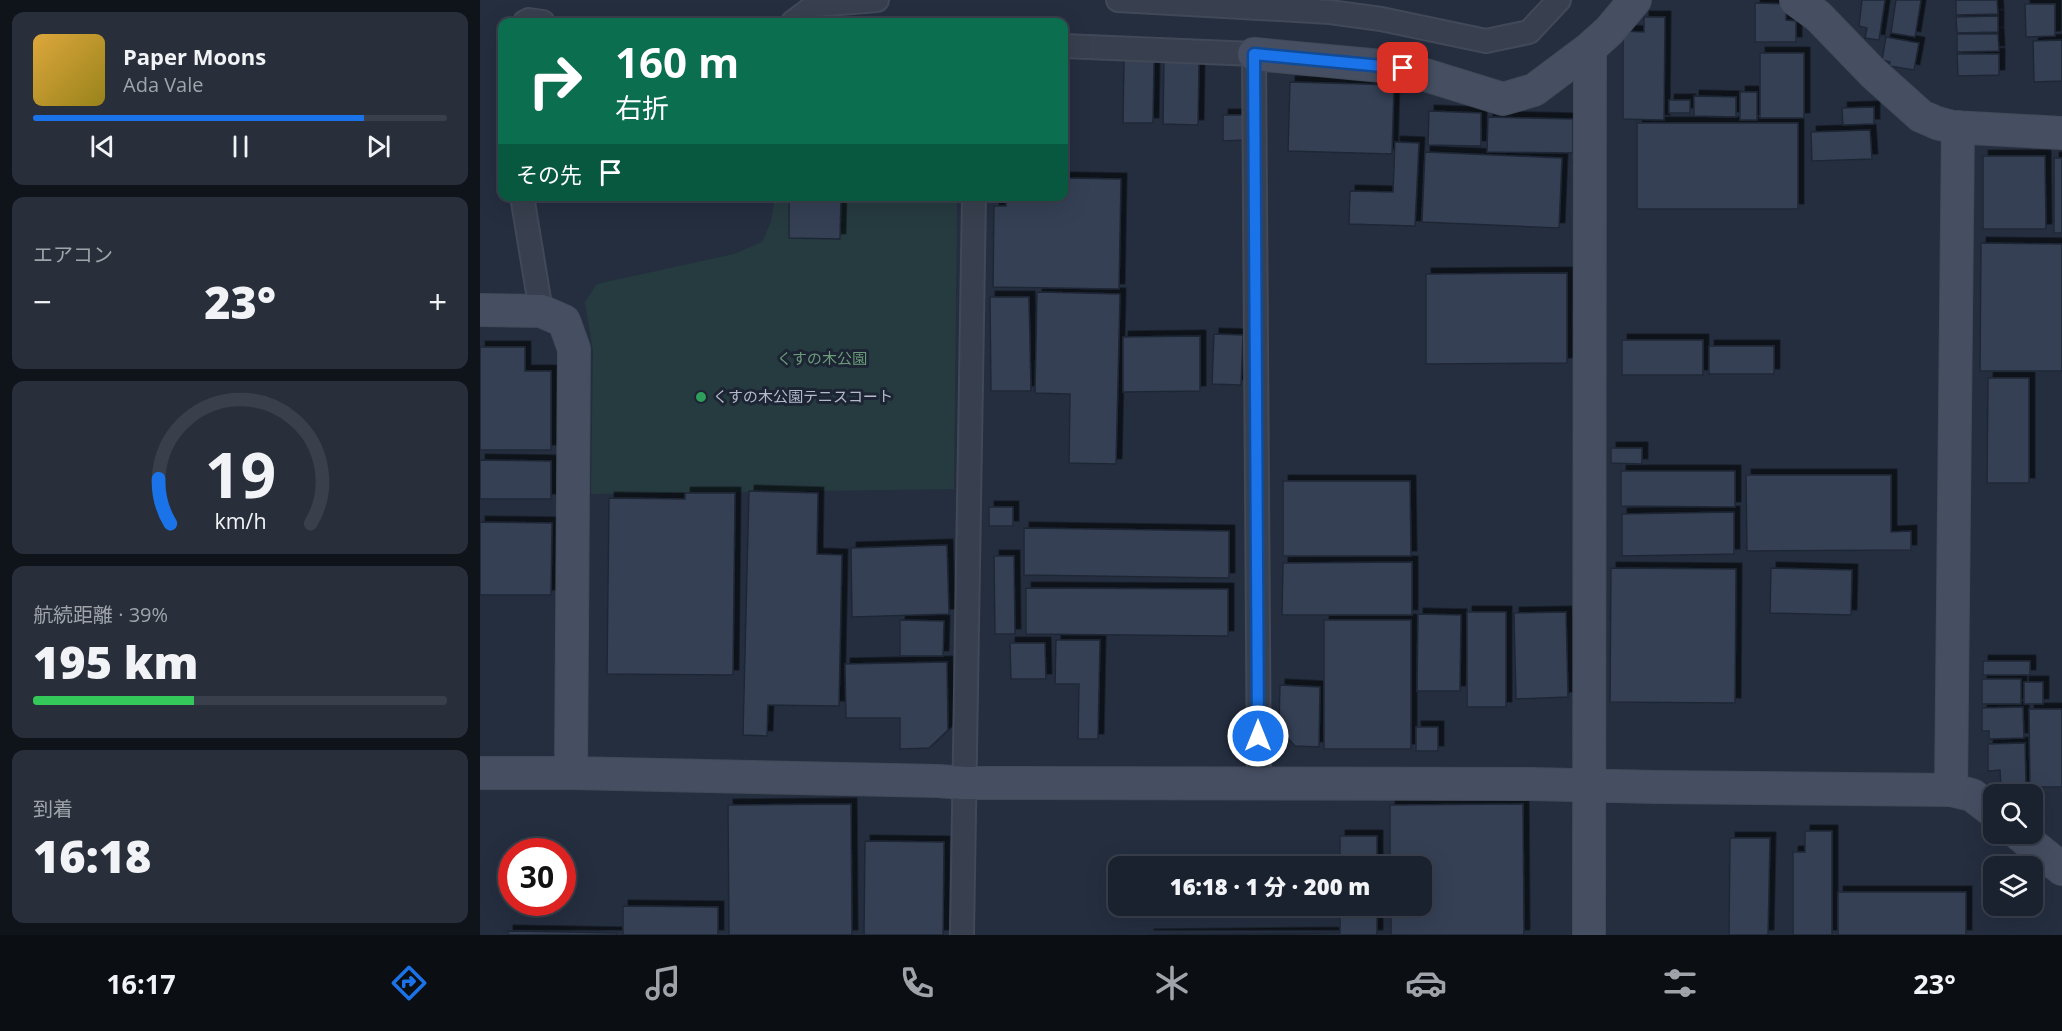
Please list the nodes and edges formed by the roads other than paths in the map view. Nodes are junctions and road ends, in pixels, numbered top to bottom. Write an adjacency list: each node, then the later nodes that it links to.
1 (877, 0): 6 (street)
2 (1118, 0): 3 (street)
3 (1559, 0)
4 (1635, 0): 8 (street)
5 (1797, 0): 10 (street)
6 (798, 18)
7 (1068, 46): 9 (street)
8 (1590, 48): 9 (street); 20 (street)
9 (1254, 54): 19 (street)
10 (1958, 127): 11 (street); 21 (street)
11 (2062, 133)
12 (523, 201): 15 (street)
13 (974, 201): 18 (street)
14 (480, 310): 15 (street)
15 (541, 311): 17 (street)
16 (480, 773): 17 (street)
17 (571, 773): 18 (street)
18 (964, 783): 19 (street); 25 (street)
19 (1259, 783): 20 (street)
20 (1590, 786): 21 (street); 26 (street)
21 (1951, 790): 22 (street)
22 (1983, 804)
23 (2031, 844): 24 (street)
24 (2062, 869)
25 (962, 935)
26 (1589, 935)

